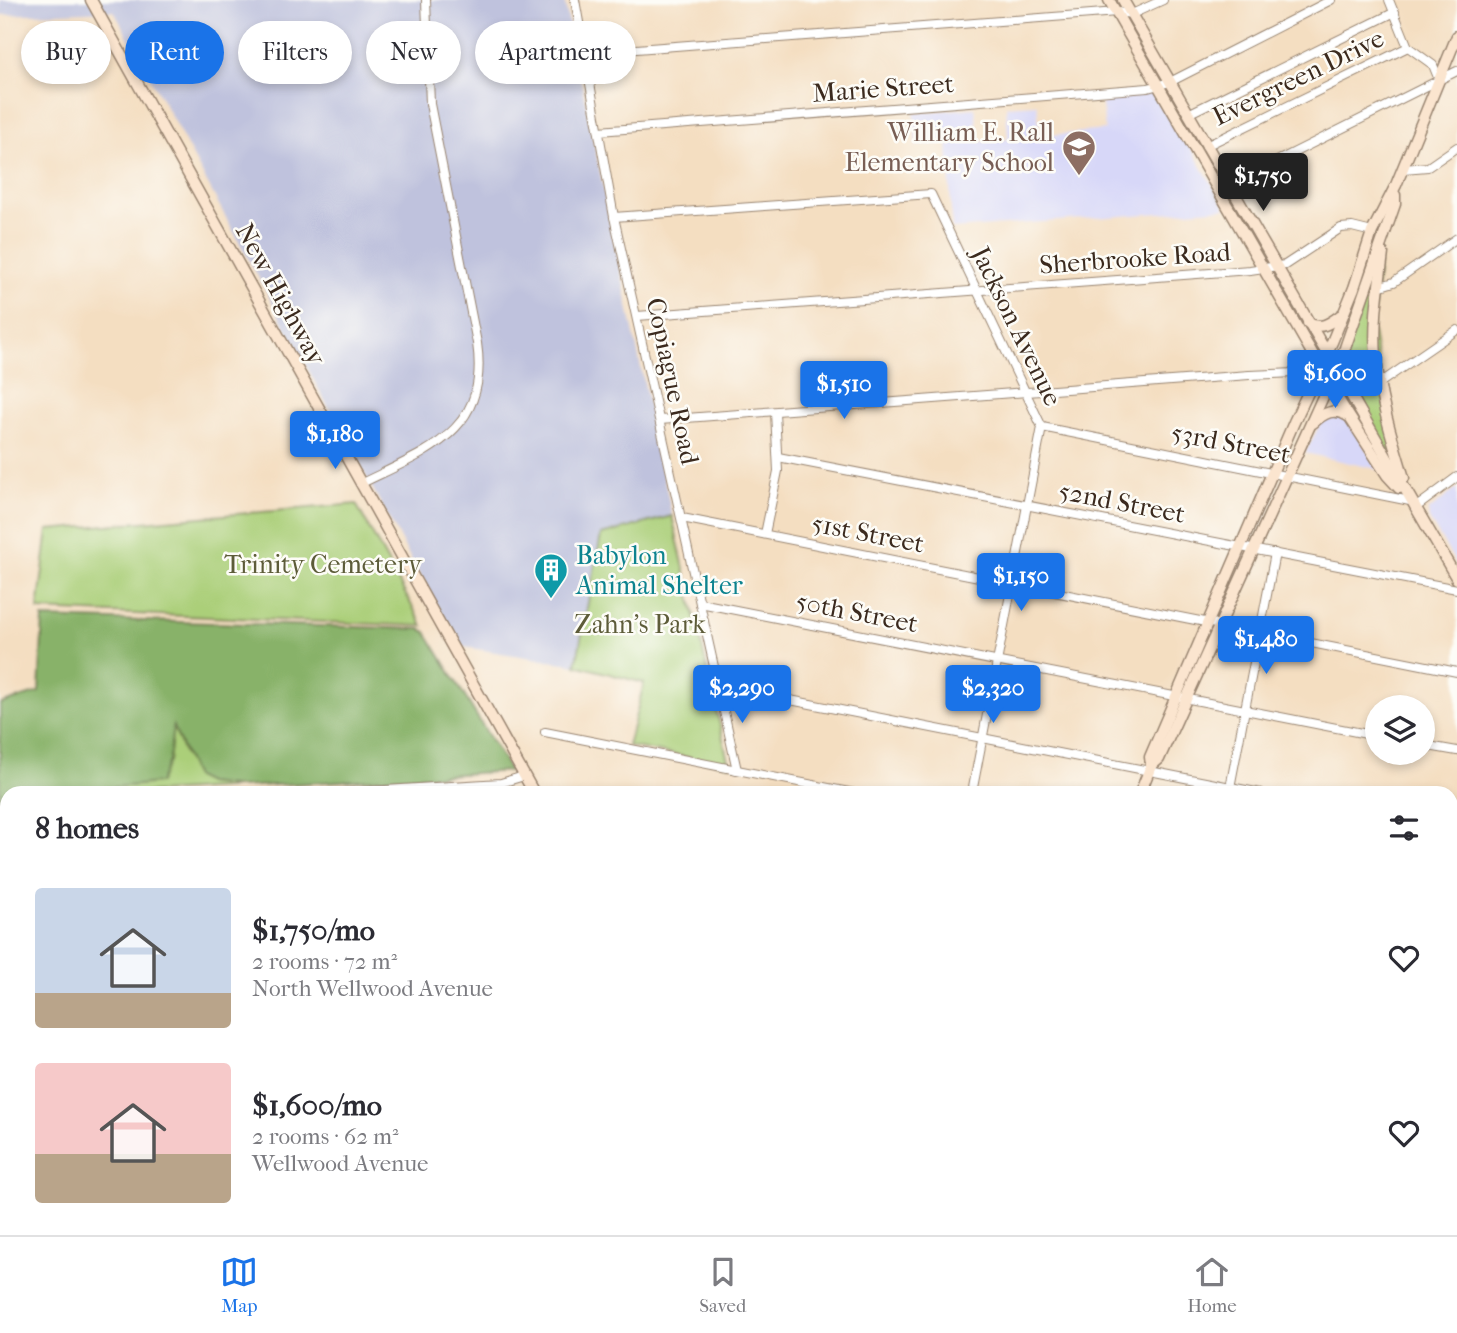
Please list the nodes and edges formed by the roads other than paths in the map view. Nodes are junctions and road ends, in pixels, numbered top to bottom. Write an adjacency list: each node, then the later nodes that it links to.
1 (91, 0): 53 (main road, New Highway)
2 (426, 0): 53 (street)
3 (575, 0): 12 (street, Copiague Road)
4 (1110, 0): 9 (main road)
5 (1124, 0): 11 (main road)
6 (1163, 0): 11 (street)
7 (1331, 0): 18 (street, Marie Street)
8 (1389, 0): 10 (street)
9 (1116, 12): 11 (street); 15 (street); 20 (main road)
10 (1395, 12): 14 (street); 21 (street)
11 (1132, 14): 18 (main road)
12 (579, 21)
13 (1457, 36): 17 (main road)
14 (1408, 47): 17 (street); 23 (street, Evergreen Drive)
15 (636, 49)
16 (1457, 71): 17 (street)
17 (1439, 80): 25 (main road); 27 (street)
18 (1170, 82): 20 (street, Marie Street); 21 (main road)
19 (591, 84): 22 (street, Copiague Road)
20 (1158, 85): 22 (street, Marie Street); 27 (main road)
21 (1188, 114): 23 (main road)
22 (599, 131): 28 (street, Copiague Road)
23 (1206, 146): 27 (main road)
24 (1457, 147): 25 (street)
25 (1402, 169): 26 (main road)
26 (1396, 185): 29 (main road); 30 (main road)
27 (1224, 188): 32 (main road)
28 (614, 217): 34 (street, Jackson Avenue); 36 (street, Copiague Road)
29 (1372, 232): 32 (street, Sherbrooke Road); 35 (main road)
30 (1384, 233): 33 (main road); 40 (main road)
31 (1457, 238): 33 (street)
32 (1270, 267): 34 (street, Sherbrooke Road); 37 (main road); 40 (main road)
33 (1378, 287): 41 (main road)
34 (977, 291): 36 (street, Sherbrooke Road); 42 (street, Jackson Avenue)
35 (1344, 313): 37 (main road); 39 (main road)
36 (637, 316): 45 (street, Copiague Road)
37 (1308, 323): 39 (main road)
38 (1457, 330): 41 (street)
39 (1326, 354): 40 (main road)
40 (1326, 372): 42 (street); 44 (main road); 46 (main road); 48 (main road); 50 (main road); 54 (main road)
41 (1380, 383): 54 (main road)
42 (1027, 392): 43 (street); 47 (street, Jackson Avenue)
43 (775, 412): 45 (street); 49 (street)
44 (1349, 416): 46 (main road); 54 (main road)
45 (660, 420): 56 (street, Copiague Road)
46 (1311, 425): 48 (main road)
47 (1042, 427): 50 (street, 53rd Street); 55 (street, Jackson Avenue)
48 (1303, 443): 51 (main road)
49 (778, 457): 55 (street, 52nd Street); 57 (street)
50 (1273, 473): 51 (street, 53rd Street); 58 (main road)
51 (1287, 476): 54 (street, 53rd Street); 59 (main road)
52 (1457, 477): 54 (street)
53 (360, 484): 79 (main road, New Highway)
54 (1413, 504): 61 (main road)
55 (1027, 506): 58 (street, 52nd Street); 62 (street, Jackson Avenue)
56 (682, 518): 57 (street, 51st Street); 64 (street, Copiague Road)
57 (765, 534): 62 (street, 51st Street)
58 (1241, 547): 59 (street, 52nd Street); 65 (main road)
59 (1254, 549): 60 (street, 52nd Street); 65 (main road)
60 (1275, 553): 63 (street, 52nd Street); 66 (street)
61 (1457, 579)
62 (1012, 584): 65 (street, 51st Street); 67 (street, Jackson Avenue)
63 (1457, 589)
64 (700, 603): 67 (street, 50th Street); 69 (street, Copiague Road)
65 (1214, 624): 66 (street, 51st Street); 70 (main road)
66 (1260, 632): 68 (street, 51st Street); 71 (street)
67 (997, 661): 70 (street, 50th Street); 74 (street, Jackson Avenue)
68 (1457, 672)
69 (719, 686): 74 (street); 78 (street, Copiague Road)
70 (1181, 697): 71 (street, 50th Street); 77 (main road)
71 (1245, 710): 73 (street, 50th Street); 86 (street)
72 (545, 732): 78 (street)
73 (1365, 734)
74 (982, 737): 77 (street); 83 (street, Jackson Avenue)
75 (1435, 747): 76 (street)
76 (1457, 751)
77 (1150, 768): 84 (main road); 85 (street)
78 (737, 769): 82 (street)
79 (524, 776): 80 (street); 81 (main road, New Highway)
80 (452, 786)
81 (530, 786)
82 (820, 786)
83 (973, 786)
84 (1143, 786)
85 (1215, 786)
86 (1230, 786)

